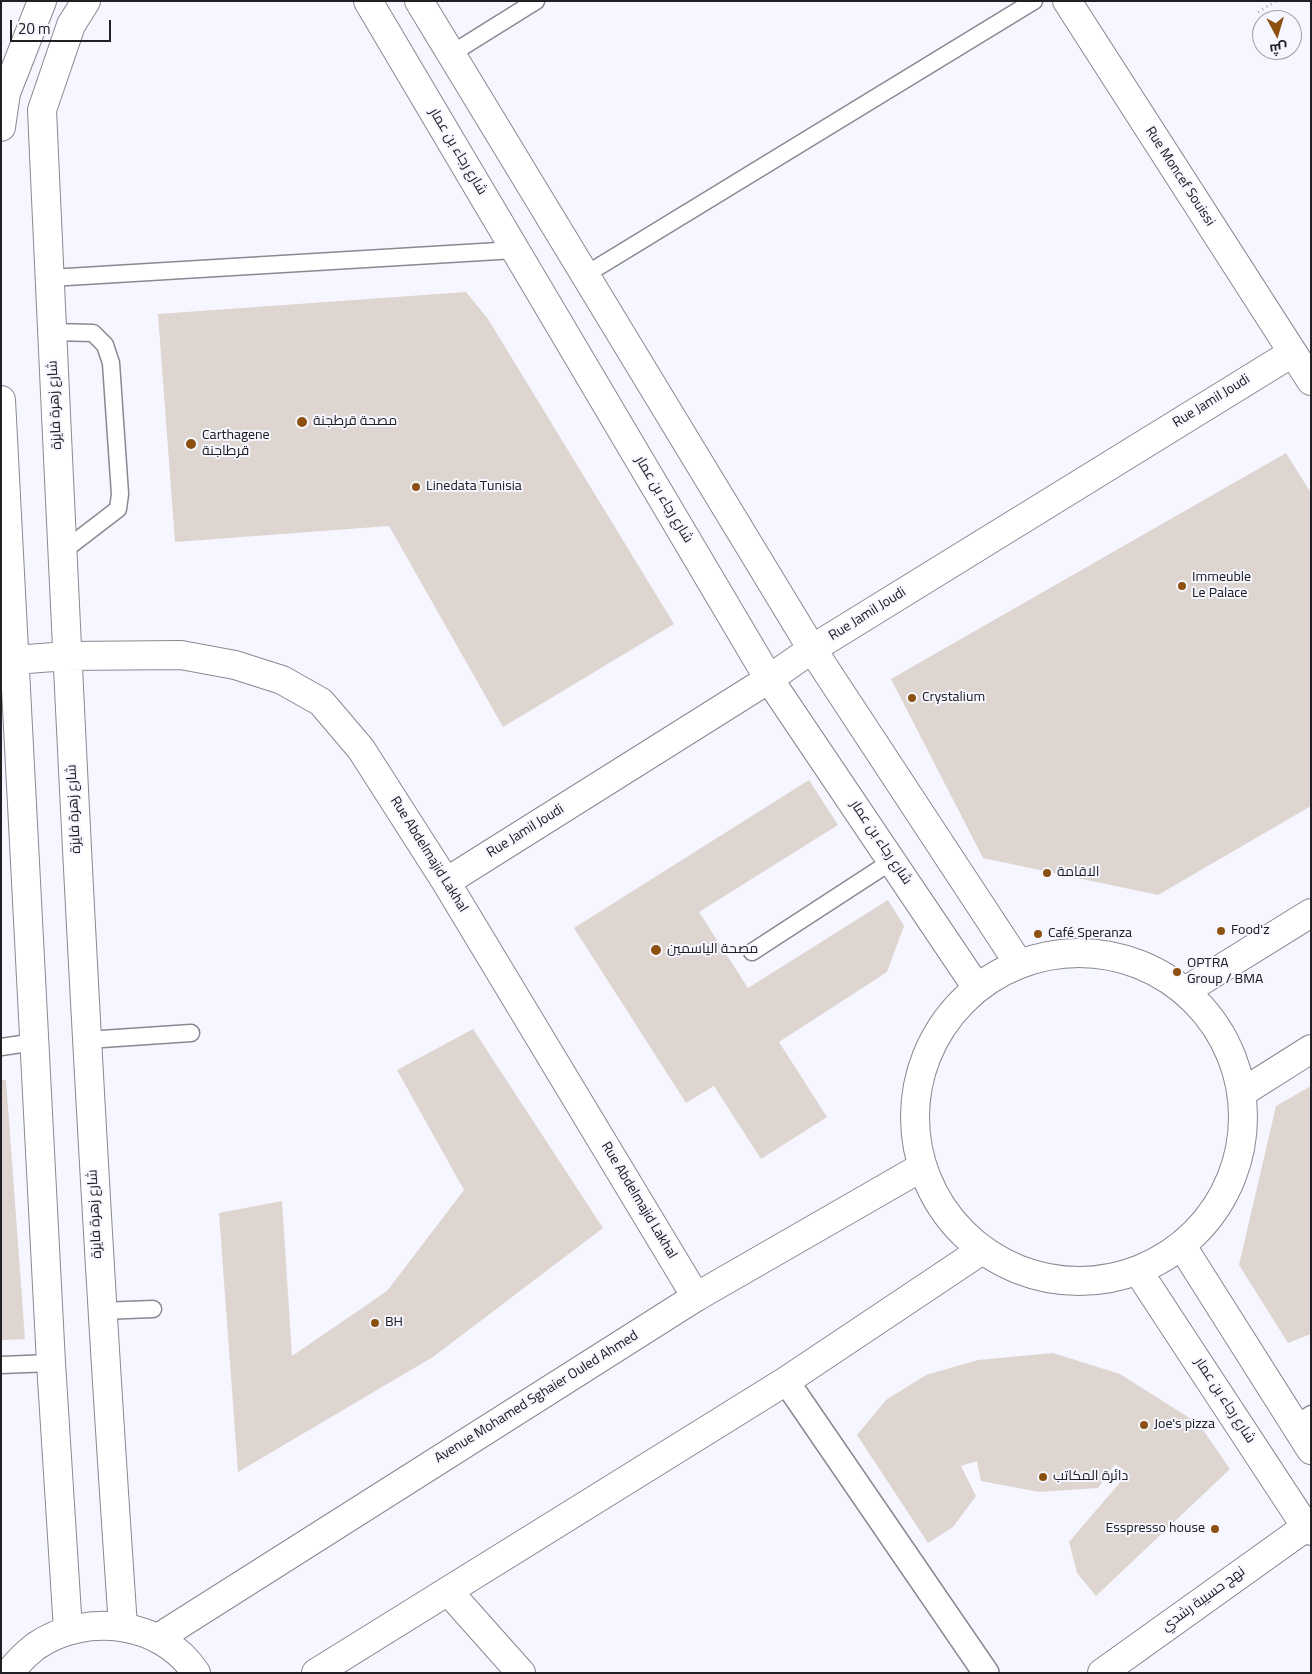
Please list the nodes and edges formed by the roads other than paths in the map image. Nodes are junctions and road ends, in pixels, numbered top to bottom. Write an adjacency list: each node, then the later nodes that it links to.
1 (42, 1): 9 (street)
2 (86, 1): 12 (street, شارع زهرة فايزة)
3 (368, 1): 10 (street, شارع رجاء بن عمار)
4 (419, 1): 8 (street)
5 (536, 1): 8 (lane)
6 (1034, 1): 11 (lane)
7 (1066, 1): 14 (street, Rue Moncef Souissi)
8 (451, 54): 11 (street)
9 (1, 127)
10 (515, 250): 12 (lane); 21 (street, شارع رجاء بن عمار)
11 (585, 274): 18 (street)
12 (50, 278): 13 (street, شارع زهرة فايزة)
13 (52, 332): 17 (street, شارع زهرة فايزة); 17 (lane)
14 (1292, 353): 15 (street, Rue Moncef Souissi); 18 (street, Rue Jamil Joudi)
15 (1311, 381)
16 (1, 400): 20 (street)
17 (62, 552): 19 (street, شارع زهرة فايزة)
18 (812, 649): 21 (street, Rue Jamil Joudi); 26 (street)
19 (67, 656): 20 (street, Rue Abdelmajid Lakhal); 23 (street, Rue Abdelmajid Lakhal); 30 (street, شارع زهرة فايزة)
20 (8, 660): 31 (street)
21 (769, 679): 22 (street, شارع رجاء بن عمار); 23 (street, Rue Jamil Joudi)
22 (892, 861): 25 (lane); 27 (street, شارع رجاء بن عمار)
23 (446, 882): 39 (street, Rue Abdelmajid Lakhal)
24 (1311, 913): 28 (street)
25 (752, 952)
26 (1019, 964): 27 (street); 28 (street)
27 (977, 988): 35 (street)
28 (1185, 991): 34 (street)
29 (191, 1033): 30 (lane)
30 (87, 1040): 41 (street, شارع زهرة فايزة)
31 (35, 1042): 32 (lane); 42 (street)
32 (1, 1047)
33 (1311, 1049): 34 (street)
34 (1243, 1092): 36 (street)
35 (922, 1167): 37 (street); 39 (street, Avenue Mohamed Sghaier Ouled Ahmed)
36 (1182, 1246): 38 (street); 45 (street)
37 (982, 1250): 38 (street); 44 (street)
38 (1138, 1271): 47 (street, شارع رجاء بن عمار)
39 (696, 1297): 51 (street, Avenue Mohamed Sghaier Ouled Ahmed)
40 (153, 1309): 41 (lane)
41 (101, 1310): 49 (street, شارع زهرة فايزة)
42 (51, 1363): 43 (lane); 50 (street)
43 (1, 1366)
44 (786, 1382): 48 (street); 56 (street)
45 (1302, 1420): 46 (street)
46 (1311, 1450)
47 (1308, 1529): 57 (street, نهج حسيبة رشدي)
48 (448, 1590): 54 (street); 55 (street)
49 (123, 1626): 50 (street); 51 (street)
50 (68, 1630): 52 (street)
51 (158, 1638): 53 (street)
52 (9, 1673)
53 (196, 1673)
54 (316, 1673)
55 (521, 1673)
56 (986, 1673)
57 (1102, 1673)

